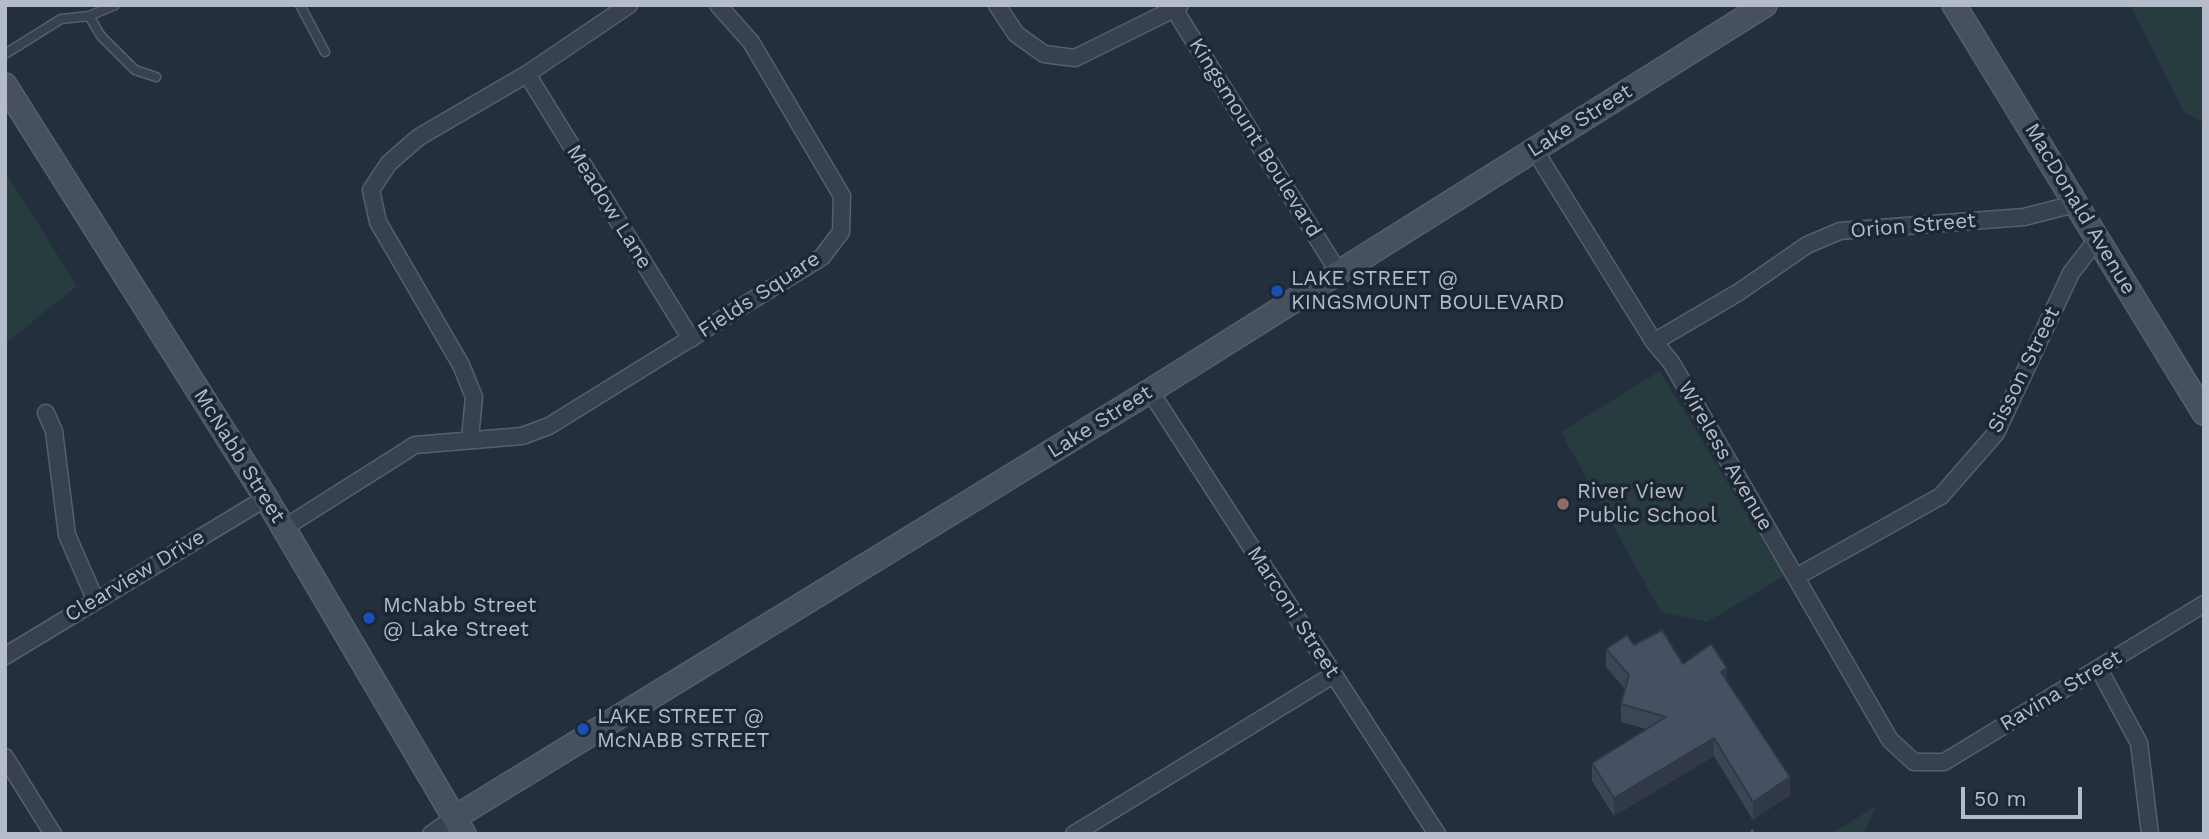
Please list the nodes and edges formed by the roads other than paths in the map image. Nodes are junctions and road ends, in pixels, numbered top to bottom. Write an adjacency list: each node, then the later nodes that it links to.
1 (115, 5): 9 (lane)
2 (300, 5): 10 (lane)
3 (629, 5): 12 (street)
4 (718, 5): 19 (street, Fields Square)
5 (997, 5): 8 (street)
6 (1765, 5): 15 (street, Lake Street)
7 (1954, 5): 16 (street, MacDonald Avenue)
8 (1177, 7): 18 (street, Kingsmount Boulevard)
9 (89, 16): 11 (lane); 13 (lane)
10 (325, 52)
11 (5, 54)
12 (527, 74): 19 (street, Meadow Lane); 24 (street)
13 (156, 77)
14 (5, 85): 25 (street, McNabb Street)
15 (1534, 149): 18 (street, Lake Street); 20 (street, Wireless Avenue)
16 (2075, 204): 17 (street, MacDonald Avenue); 20 (street, Orion Street)
17 (2098, 238): 23 (street, MacDonald Avenue); 27 (street, Sisson Street)
18 (1339, 274): 21 (street, Lake Street)
19 (691, 339): 24 (street, Fields Square)
20 (1654, 342): 27 (street, Wireless Avenue)
21 (1150, 391): 32 (street, Marconi Street); 35 (street, Lake Street)
22 (46, 413): 28 (street)
23 (2204, 413)
24 (470, 438): 26 (street, Fields Square)
25 (266, 498): 26 (street, McNabb Street); 28 (street, Clearview Drive)
26 (284, 528): 35 (street, McNabb Street)
27 (1796, 577): 34 (street, Wireless Avenue)
28 (95, 600): 30 (street, Clearview Drive)
29 (2204, 604): 31 (street, Ravina Street)
30 (5, 656)
31 (2099, 669): 34 (street, Ravina Street); 40 (street)
32 (1334, 675): 38 (street); 39 (street, Marconi Street)
33 (5, 757): 36 (street)
34 (1914, 762)
35 (459, 826): 37 (street, Lake Street)
36 (53, 834)
37 (431, 834)
38 (1074, 834)
39 (1437, 834)
40 (2150, 834)

